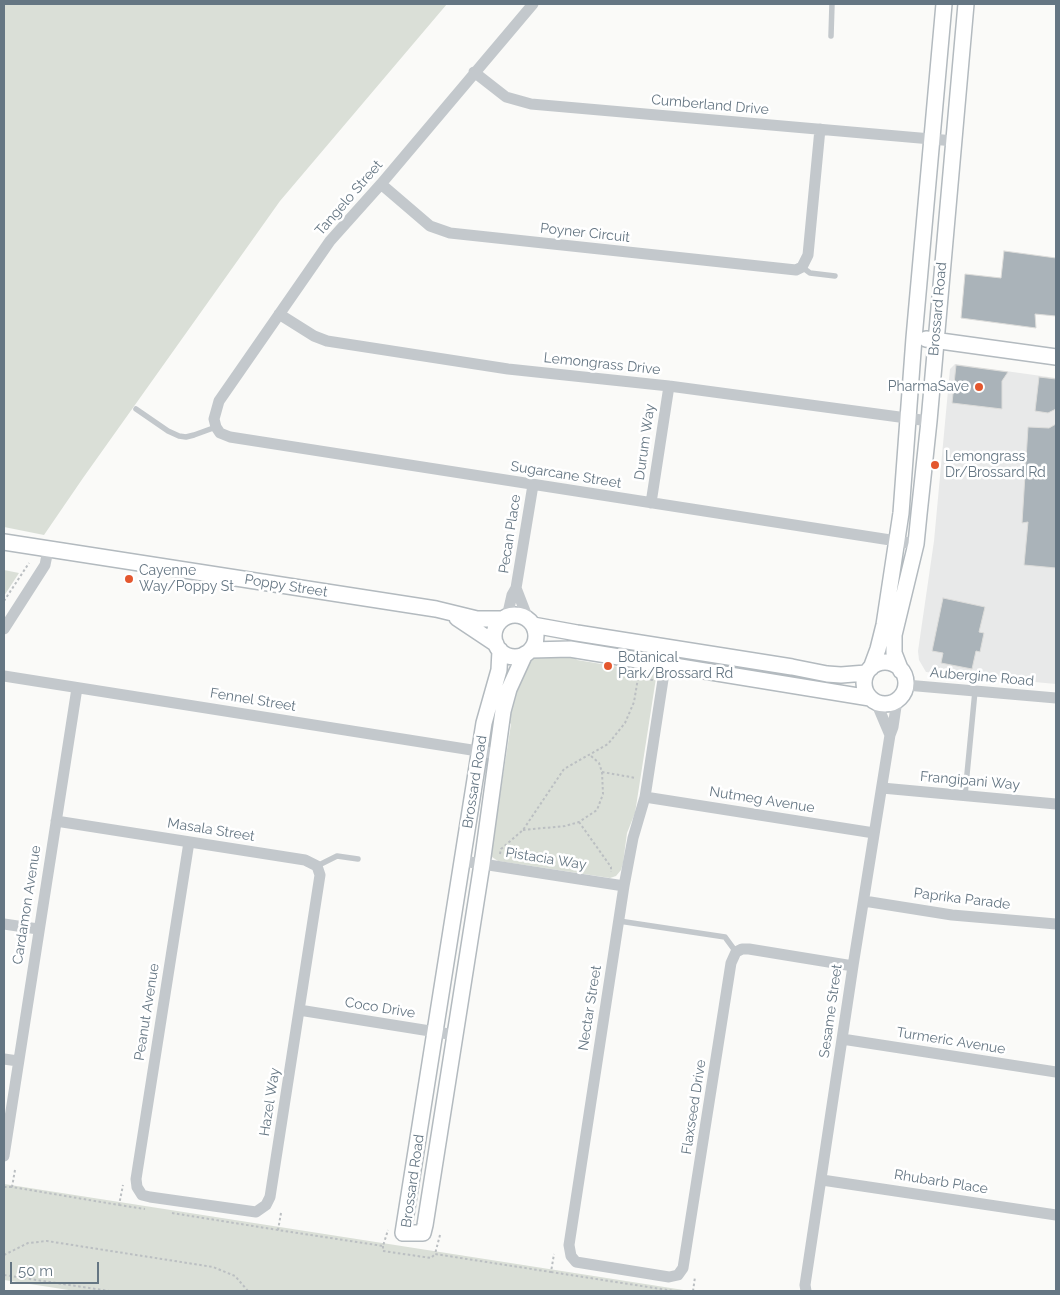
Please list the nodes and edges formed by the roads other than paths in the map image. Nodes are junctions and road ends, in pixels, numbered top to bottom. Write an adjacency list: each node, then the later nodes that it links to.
1 (532, 4): 6 (street, Tangelo Street)
2 (832, 4): 5 (lane)
3 (944, 4): 8 (street, Brossard Road)
4 (966, 4): 9 (street, Brossard Road)
5 (831, 36)
6 (474, 72): 7 (street, Cumberland Drive); 10 (street, Tangelo Street)
7 (820, 129): 8 (street, Cumberland Drive); 11 (street)
8 (932, 139): 9 (street, Cumberland Drive); 14 (street, Brossard Road)
9 (954, 141): 15 (street, Brossard Road)
10 (381, 184): 11 (street, Poyner Circuit); 13 (street, Tangelo Street)
11 (802, 267): 12 (lane, Poyner Circuit)
12 (835, 276)
13 (279, 314): 17 (street, Lemongrass Drive); 21 (street, Tangelo Street)
14 (914, 338): 15 (street); 19 (street, Brossard Road)
15 (935, 340): 16 (street); 20 (street, Brossard Road)
16 (1056, 357)
17 (668, 386): 19 (street, Lemongrass Drive); 23 (street, Durum Way)
18 (136, 409): 21 (lane)
19 (909, 418): 20 (street, Lemongrass Drive); 25 (street, Brossard Road)
20 (929, 421): 26 (street, Brossard Road)
21 (216, 427): 22 (street, Sugarcane Street)
22 (534, 485): 23 (street, Sugarcane Street); 28 (street, Pecan Place)
23 (651, 503): 25 (street, Sugarcane Street)
24 (4, 542): 27 (street, Poppy Street)
25 (897, 542): 26 (street, Sugarcane Street); 37 (street, Brossard Road)
26 (916, 544): 39 (street, Brossard Road)
27 (48, 550): 29 (street, Poppy Street); 32 (street)
28 (516, 588): 30 (street, Pecan Place); 31 (street, Pecan Place)
29 (450, 613): 30 (street, Poppy Street); 33 (street, Poppy Street)
30 (505, 618): 31 (street); 33 (street)
31 (530, 622): 34 (street); 35 (street)
32 (4, 629)
33 (498, 647): 35 (street); 46 (street, Brossard Road)
34 (668, 647): 36 (street, Nectar Street); 37 (street)
35 (528, 652): 36 (street); 47 (street, Brossard Road)
36 (665, 664): 43 (street); 50 (street, Nectar Street)
37 (868, 670): 39 (street); 43 (street)
38 (4, 676): 40 (street, Fennel Street)
39 (903, 678): 41 (street, Aubergine Road); 44 (street)
40 (77, 688): 46 (street, Fennel Street); 52 (street, Cardamon Avenue)
41 (975, 691): 42 (street, Aubergine Road); 49 (lane)
42 (1056, 698)
43 (873, 700): 44 (street); 45 (street)
44 (897, 700): 45 (street, Sesame Street)
45 (890, 735): 48 (street, Sesame Street)
46 (480, 751): 47 (street, Fennel Street); 56 (street, Brossard Road)
47 (497, 754): 57 (street, Brossard Road)
48 (882, 788): 49 (street, Frangipani Way); 53 (street, Sesame Street)
49 (965, 795): 51 (street, Frangipani Way)
50 (645, 797): 53 (street, Nutmeg Avenue); 59 (street, Nectar Street)
51 (1056, 804)
52 (56, 821): 54 (street, Masala Street); 64 (street, Cardamon Avenue)
53 (874, 833): 60 (street, Sesame Street)
54 (189, 842): 58 (street, Masala Street); 76 (street, Peanut Avenue)
55 (358, 859): 58 (lane)
56 (463, 861): 57 (street, Pistacia Way); 68 (street, Brossard Road)
57 (482, 864): 59 (street, Pistacia Way); 69 (street, Brossard Road)
58 (317, 866): 67 (street, Hazel Way)
59 (624, 886): 61 (street, Nectar Street)
60 (864, 901): 63 (street, Paprika Parade); 66 (street, Sesame Street)
61 (619, 921): 65 (lane); 78 (street, Nectar Street)
62 (4, 924): 64 (street)
63 (1056, 924)
64 (38, 930): 72 (street, Cardamon Avenue)
65 (736, 952): 66 (street); 78 (street, Flaxseed Drive)
66 (853, 966): 70 (street, Sesame Street)
67 (300, 1010): 68 (street, Coco Drive); 76 (street, Hazel Way)
68 (436, 1032): 69 (street, Coco Drive); 69 (street, Brossard Road)
69 (455, 1035)
70 (842, 1039): 73 (street, Turmeric Avenue); 75 (street, Sesame Street)
71 (4, 1059): 72 (street)
72 (18, 1061): 74 (street, Cardamon Avenue)
73 (1056, 1072)
74 (4, 1156)
75 (822, 1180): 77 (street, Rhubarb Place); 79 (street, Sesame Street)
76 (137, 1187)
77 (1056, 1216)
78 (683, 1268)
79 (806, 1291)

